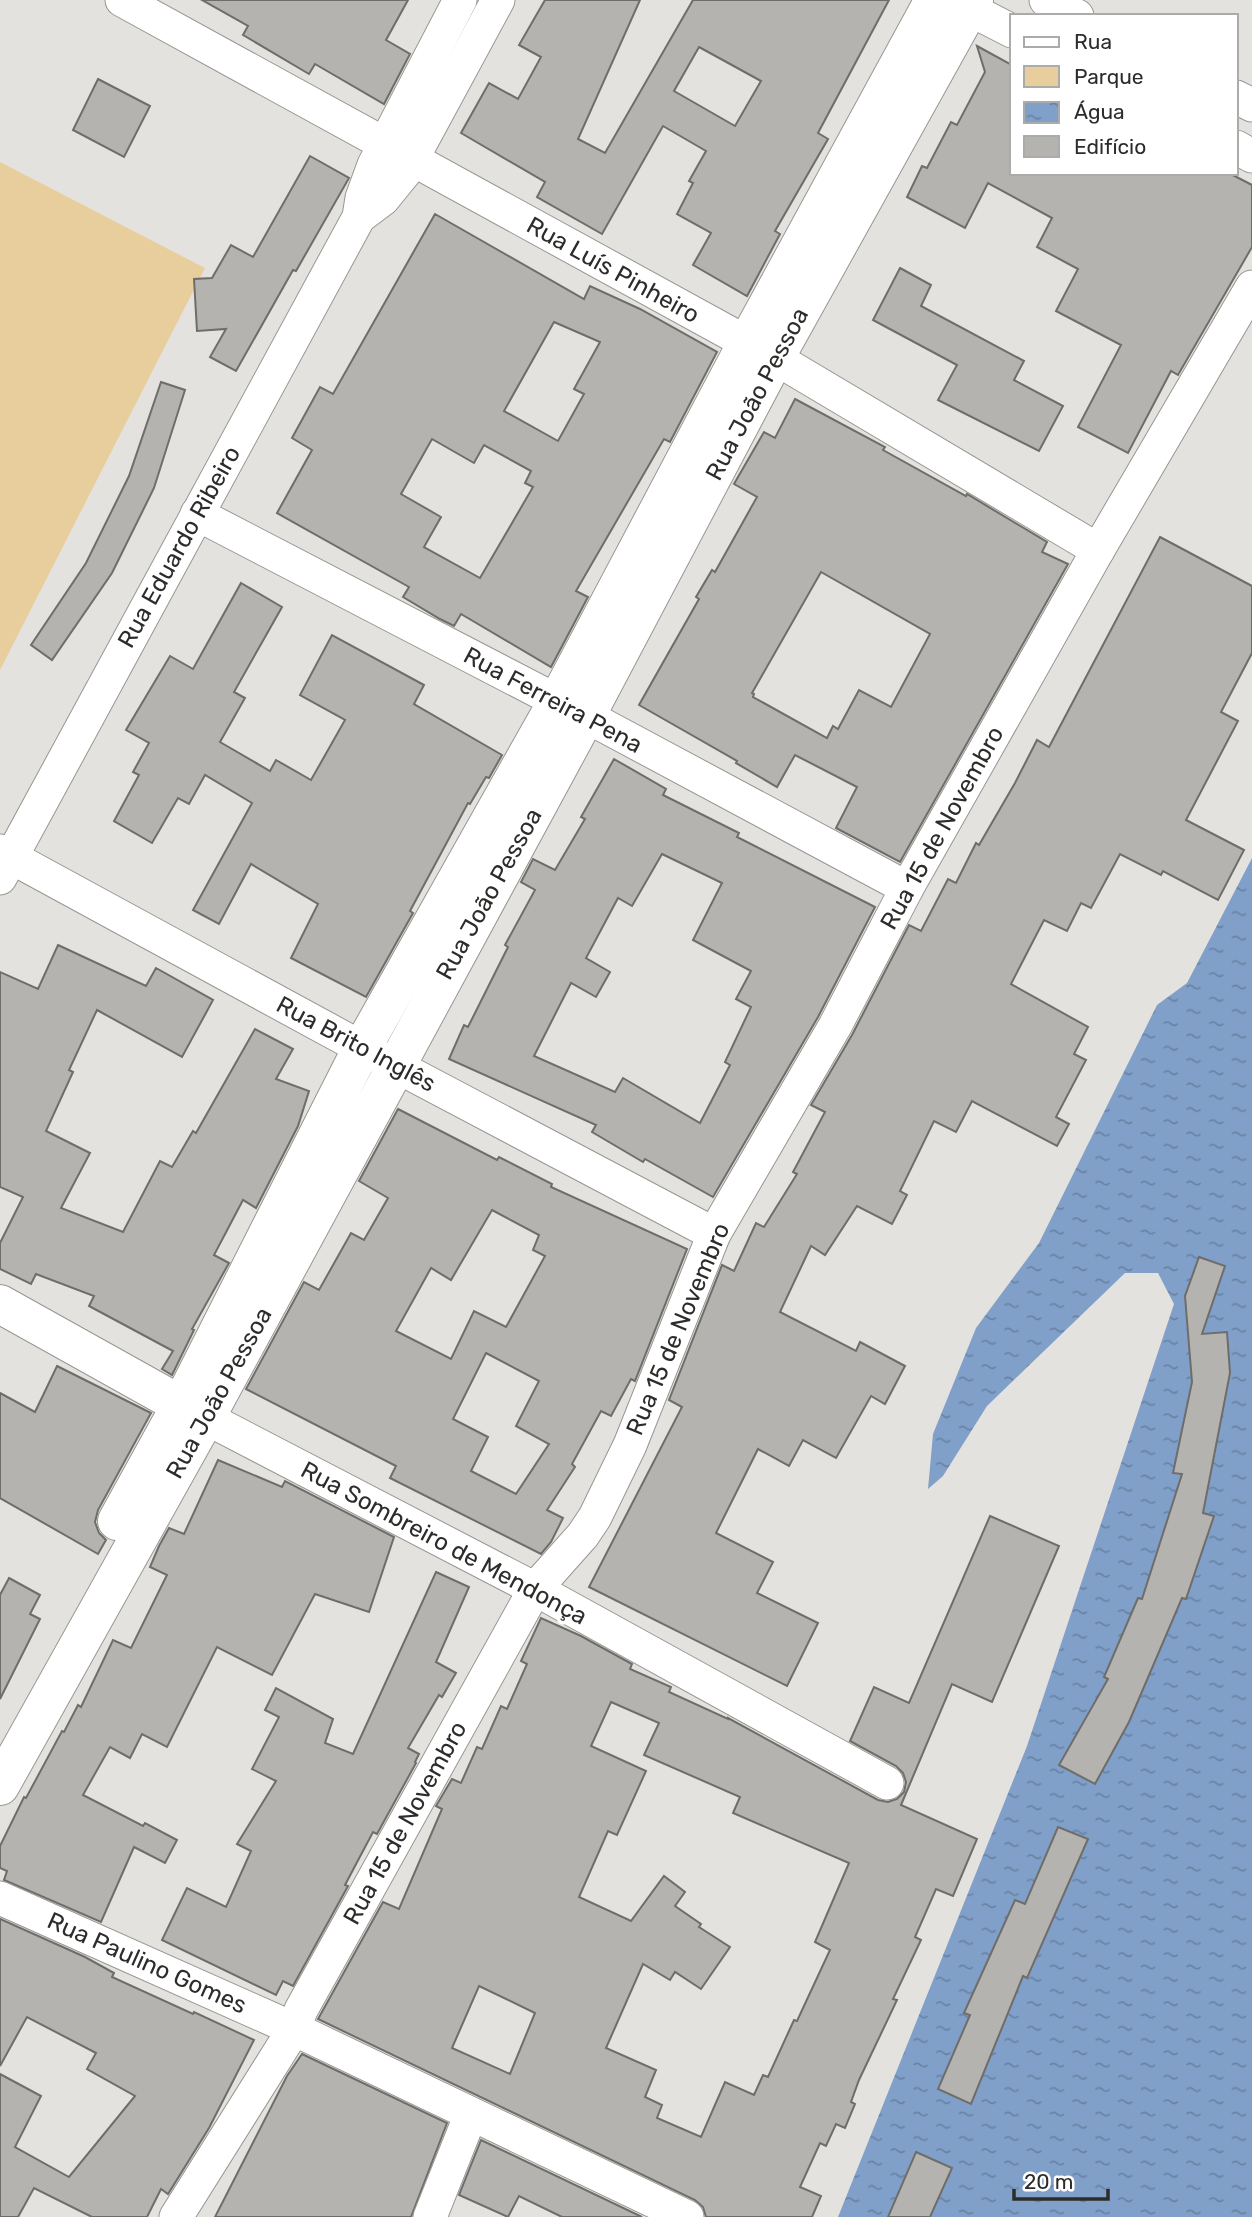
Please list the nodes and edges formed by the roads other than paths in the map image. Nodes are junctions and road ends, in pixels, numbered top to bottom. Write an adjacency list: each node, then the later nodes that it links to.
1 (122, 0): 8 (street, Rua Luís Pinheiro)
2 (460, 0): 8 (street, Rua Eduardo Ribeiro)
3 (498, 0): 8 (street, Rua Eduardo Ribeiro)
4 (1046, 0): 6 (street)
5 (958, 2): 7 (street); 10 (street, Rua João Pessoa)
6 (1073, 14)
7 (1010, 30)
8 (398, 152): 10 (street, Rua Luís Pinheiro); 11 (street, Rua Eduardo Ribeiro)
9 (1252, 286): 12 (street, Rua 15 de Novembro)
10 (761, 351): 12 (street, Rua Luís Pinheiro); 13 (street, Rua João Pessoa)
11 (197, 514): 13 (street, Rua Ferreira Pena); 14 (street, Rua Eduardo Ribeiro)
12 (1098, 550): 15 (street, Rua 15 de Novembro)
13 (572, 709): 15 (street, Rua Ferreira Pena); 16 (street, Rua João Pessoa); 17 (street, Rua João Pessoa)
14 (4, 862): 16 (street, Rua Brito Inglês)
15 (907, 888): 18 (street, Rua 15 de Novembro)
16 (362, 1048): 17 (street, Rua Brito Inglês); 20 (street, Rua João Pessoa)
17 (396, 1065): 18 (street, Rua Brito Inglês); 20 (street, Rua João Pessoa)
18 (714, 1234): 21 (street, Rua 15 de Novembro)
19 (0, 1304): 20 (street, Rua Sombreiro de Mendonça)
20 (193, 1412): 21 (street, Rua Sombreiro de Mendonça); 22 (street, Rua João Pessoa); 24 (street, Rua João Pessoa)
21 (535, 1589): 23 (street, Rua Sombreiro de Mendonça); 26 (street, Rua 15 de Novembro)
22 (0, 1735)
23 (887, 1783)
24 (0, 1786)
25 (0, 1898): 26 (street, Rua Paulino Gomes)
26 (294, 2029): 27 (street, Rua Paulino Gomes); 28 (street, Rua 15 de Novembro)
27 (471, 2114): 29 (street); 30 (street, Rua Paulino Gomes)
28 (176, 2217)
29 (430, 2217)
30 (687, 2217)

